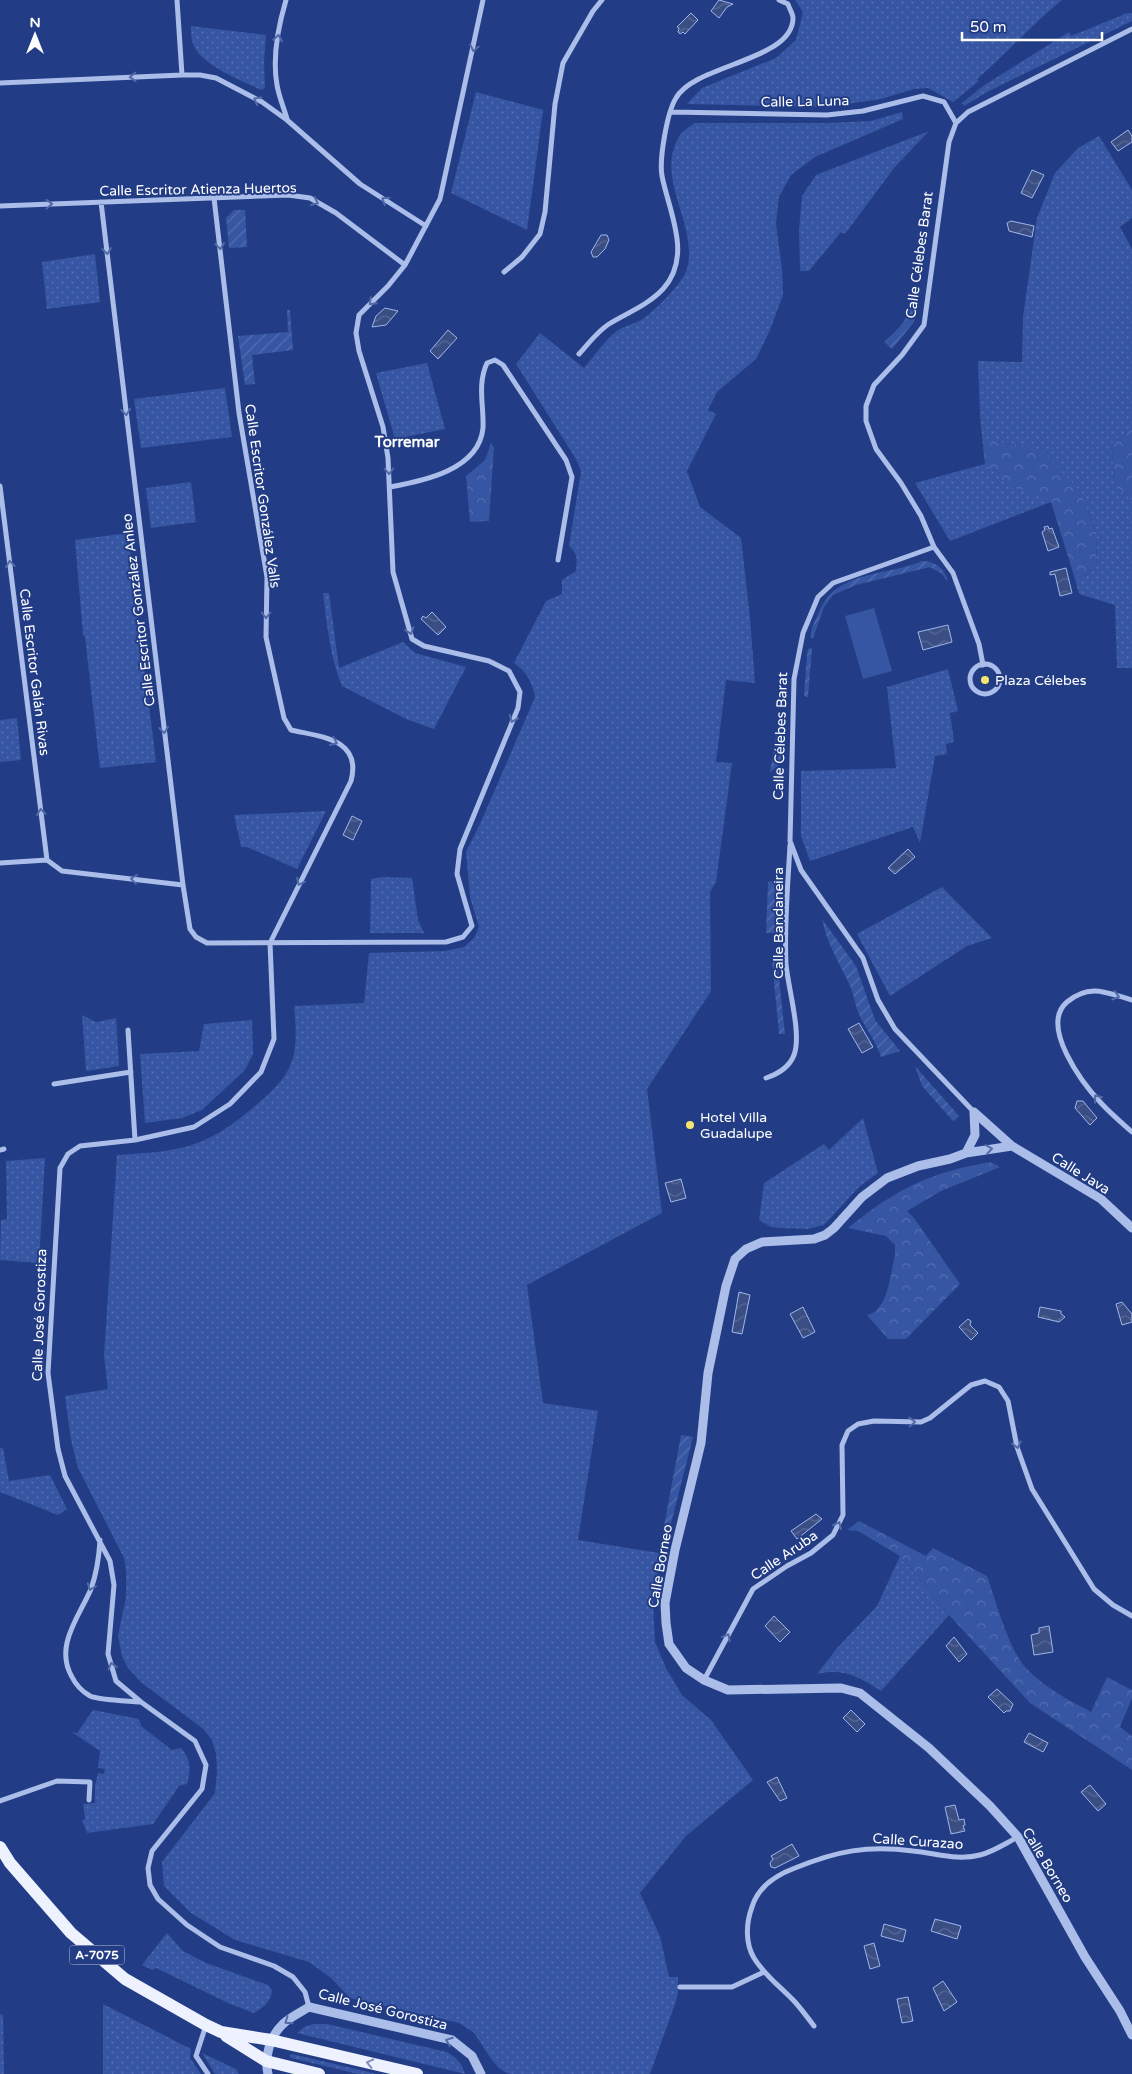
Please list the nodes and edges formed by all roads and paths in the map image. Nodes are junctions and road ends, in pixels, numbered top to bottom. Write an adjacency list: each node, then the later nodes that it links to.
1 (177, 0): 7 (street)
2 (286, 0): 10 (street, one-way to 2)
3 (484, 0): 15 (street, one-way to 15)
4 (602, 0): 17 (street)
5 (779, 0): 9 (street)
6 (1132, 29): 11 (street)
7 (182, 75): 8 (street, one-way to 8); 10 (street, one-way to 7)
8 (0, 83)
9 (670, 112): 11 (street, Calle La Luna); 18 (street)
10 (287, 120): 15 (street, one-way to 10)
11 (956, 123): 21 (street, Calle Célebes Barat)
12 (214, 198): 13 (street, Calle Escritor Atienza Huertos); 16 (street, Calle Escritor Atienza Huertos, one-way to 16); 28 (street, Calle Escritor González Valls, one-way to 28)
13 (101, 202): 14 (street, Calle Escritor Atienza Huertos, one-way to 13); 27 (street, Calle Escritor González Anleo, one-way to 27)
14 (0, 206)
15 (426, 226): 16 (street)
16 (404, 265): 20 (street, one-way to 20)
17 (504, 272)
18 (579, 354)
19 (0, 486): 25 (street, Calle Escritor Galán Rivas, one-way to 19)
20 (390, 487): 22 (street); 28 (street, one-way to 28)
21 (934, 547): 23 (street); 24 (street, Calle Célebes Barat)
22 (558, 560)
23 (983, 665): 23 (street)
24 (790, 841): 32 (street, Calle Bandaneira); 34 (street, Calle Célebes Barat)
25 (48, 860): 26 (street); 27 (street, one-way to 25)
26 (0, 863)
27 (183, 885): 28 (street, Calle Escritor González Anleo)
28 (270, 943): 36 (street, Calle José Gorostiza)
29 (1132, 1000): 35 (street, one-way to 29)
30 (128, 1030): 31 (street)
31 (131, 1072): 33 (street); 36 (street)
32 (766, 1078)
33 (54, 1084)
34 (974, 1112): 37 (street, Calle Célebes Barat); 38 (street)
35 (1132, 1132)
36 (136, 1140): 40 (street, Calle José Gorostiza)
37 (1012, 1146): 38 (street, Calle Borneo, one-way to 37); 39 (street, Calle Java)
38 (966, 1153): 42 (street, Calle Borneo)
39 (1132, 1228)
40 (100, 1540): 43 (street, Calle José Gorostiza, one-way to 40); 43 (street, one-way to 43)
41 (1132, 1616): 42 (street, Calle Aruba, one-way to 41)
42 (704, 1680): 46 (street, Calle Borneo)
43 (141, 1702): 50 (street, Calle José Gorostiza)
44 (89, 1800): 45 (street)
45 (0, 1802)
46 (1018, 1837): 48 (street, Calle Curazao); 54 (street, Calle Borneo)
47 (0, 1847): 51 (main road, A-7075)
48 (764, 1972): 49 (street); 52 (street, Calle Curazao)
49 (680, 1987)
50 (310, 2007): 55 (street, one-way to 55); 60 (street, Calle José Gorostiza, one-way to 50)
51 (206, 2025): 53 (main road, A-7075); 57 (street)
52 (814, 2026)
53 (221, 2032): 55 (main road, A-7075); 56 (main road, A-7075)
54 (1132, 2035)
55 (271, 2040): 56 (street); 59 (main road, A-7075, one-way to 55)
56 (267, 2068): 58 (main road, A-7075)
57 (208, 2074)
58 (320, 2074)
59 (417, 2074)
60 (481, 2074)

